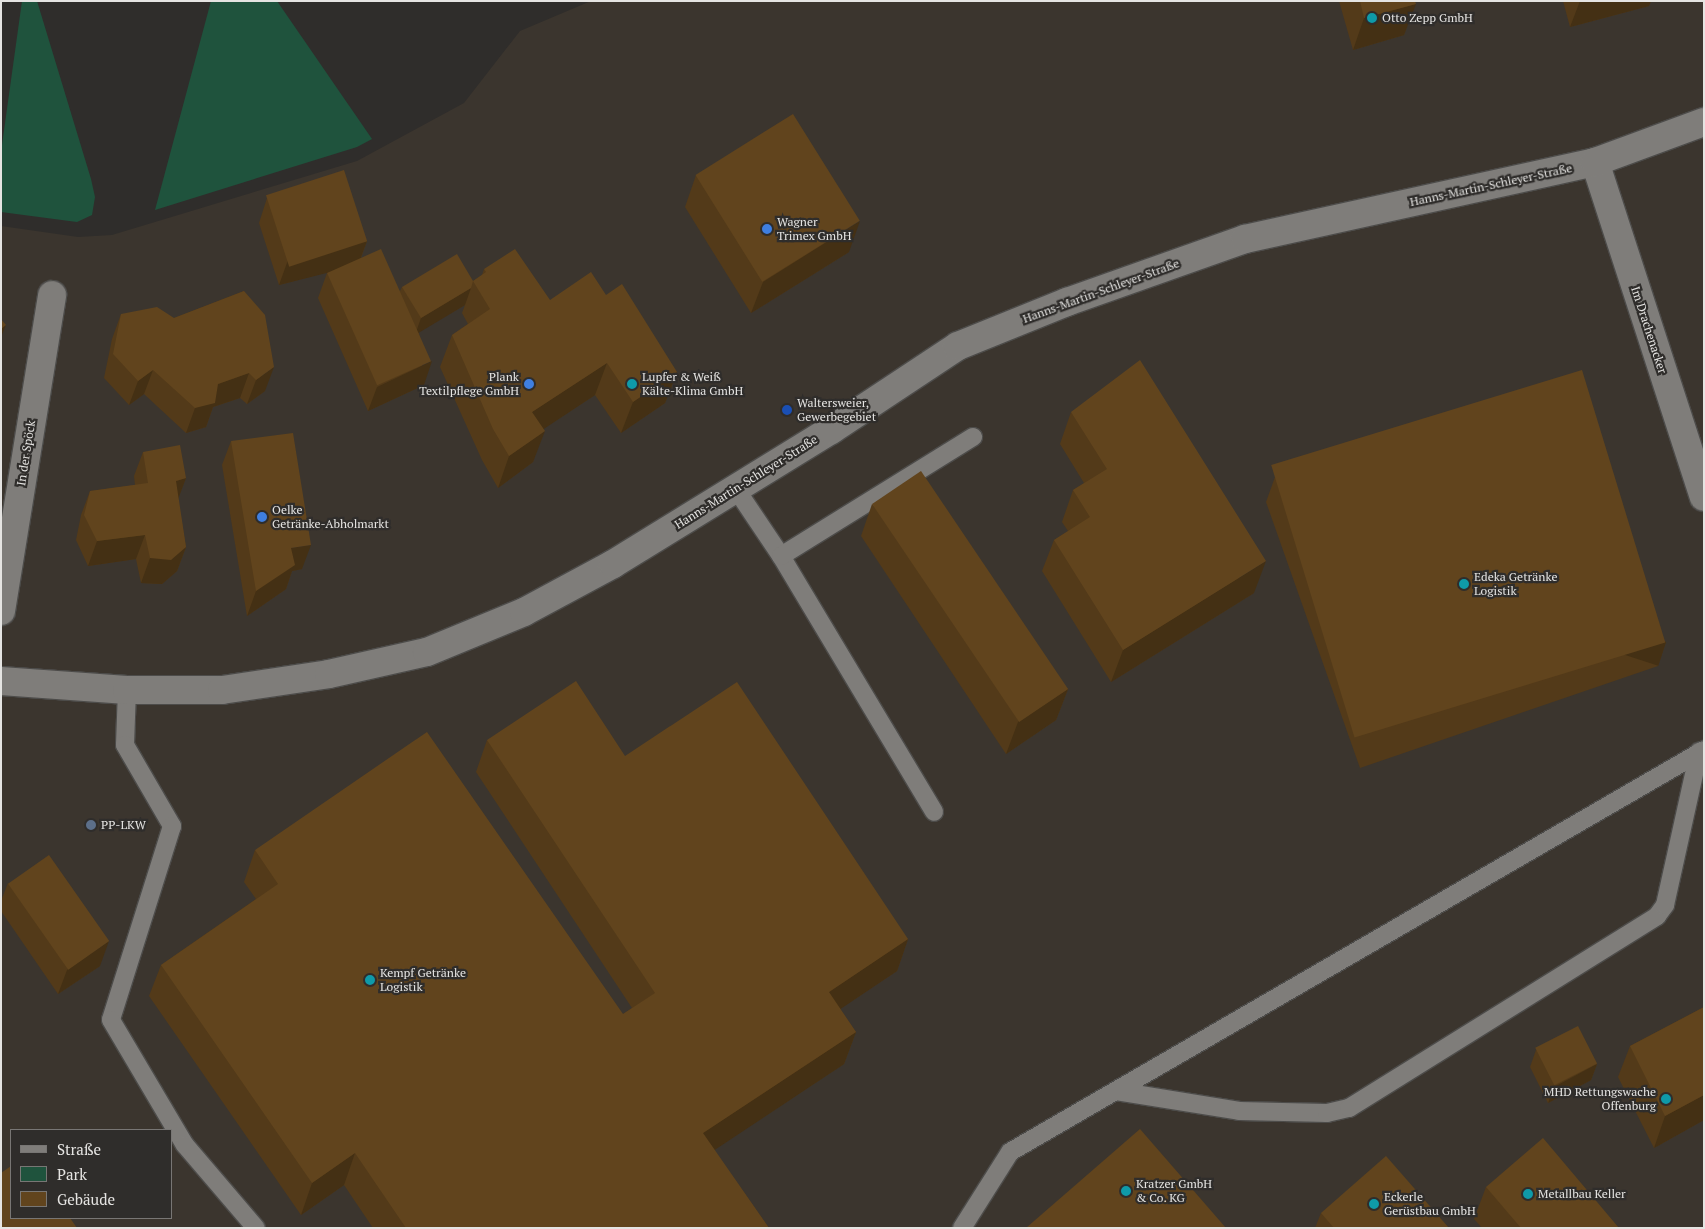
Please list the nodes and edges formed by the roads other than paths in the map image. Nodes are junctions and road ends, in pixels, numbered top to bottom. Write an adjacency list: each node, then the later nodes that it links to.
1 (1704, 122): 2 (street, Hanns-Martin-Schleyer-Straße)
2 (1595, 162): 5 (street, Hanns-Martin-Schleyer-Straße); 6 (street, Im Drachenacker)
3 (52, 296): 8 (street, In der Spöck)
4 (973, 437): 7 (lane)
5 (736, 489): 7 (lane); 10 (street, Hanns-Martin-Schleyer-Straße)
6 (1704, 497)
7 (781, 556): 12 (lane)
8 (1, 611)
9 (1, 681): 10 (street, Hanns-Martin-Schleyer-Straße)
10 (127, 690): 14 (lane)
11 (1701, 751): 13 (lane); 13 (lane)
12 (934, 812)
13 (1116, 1091): 15 (lane)
14 (256, 1228)
15 (962, 1228)

